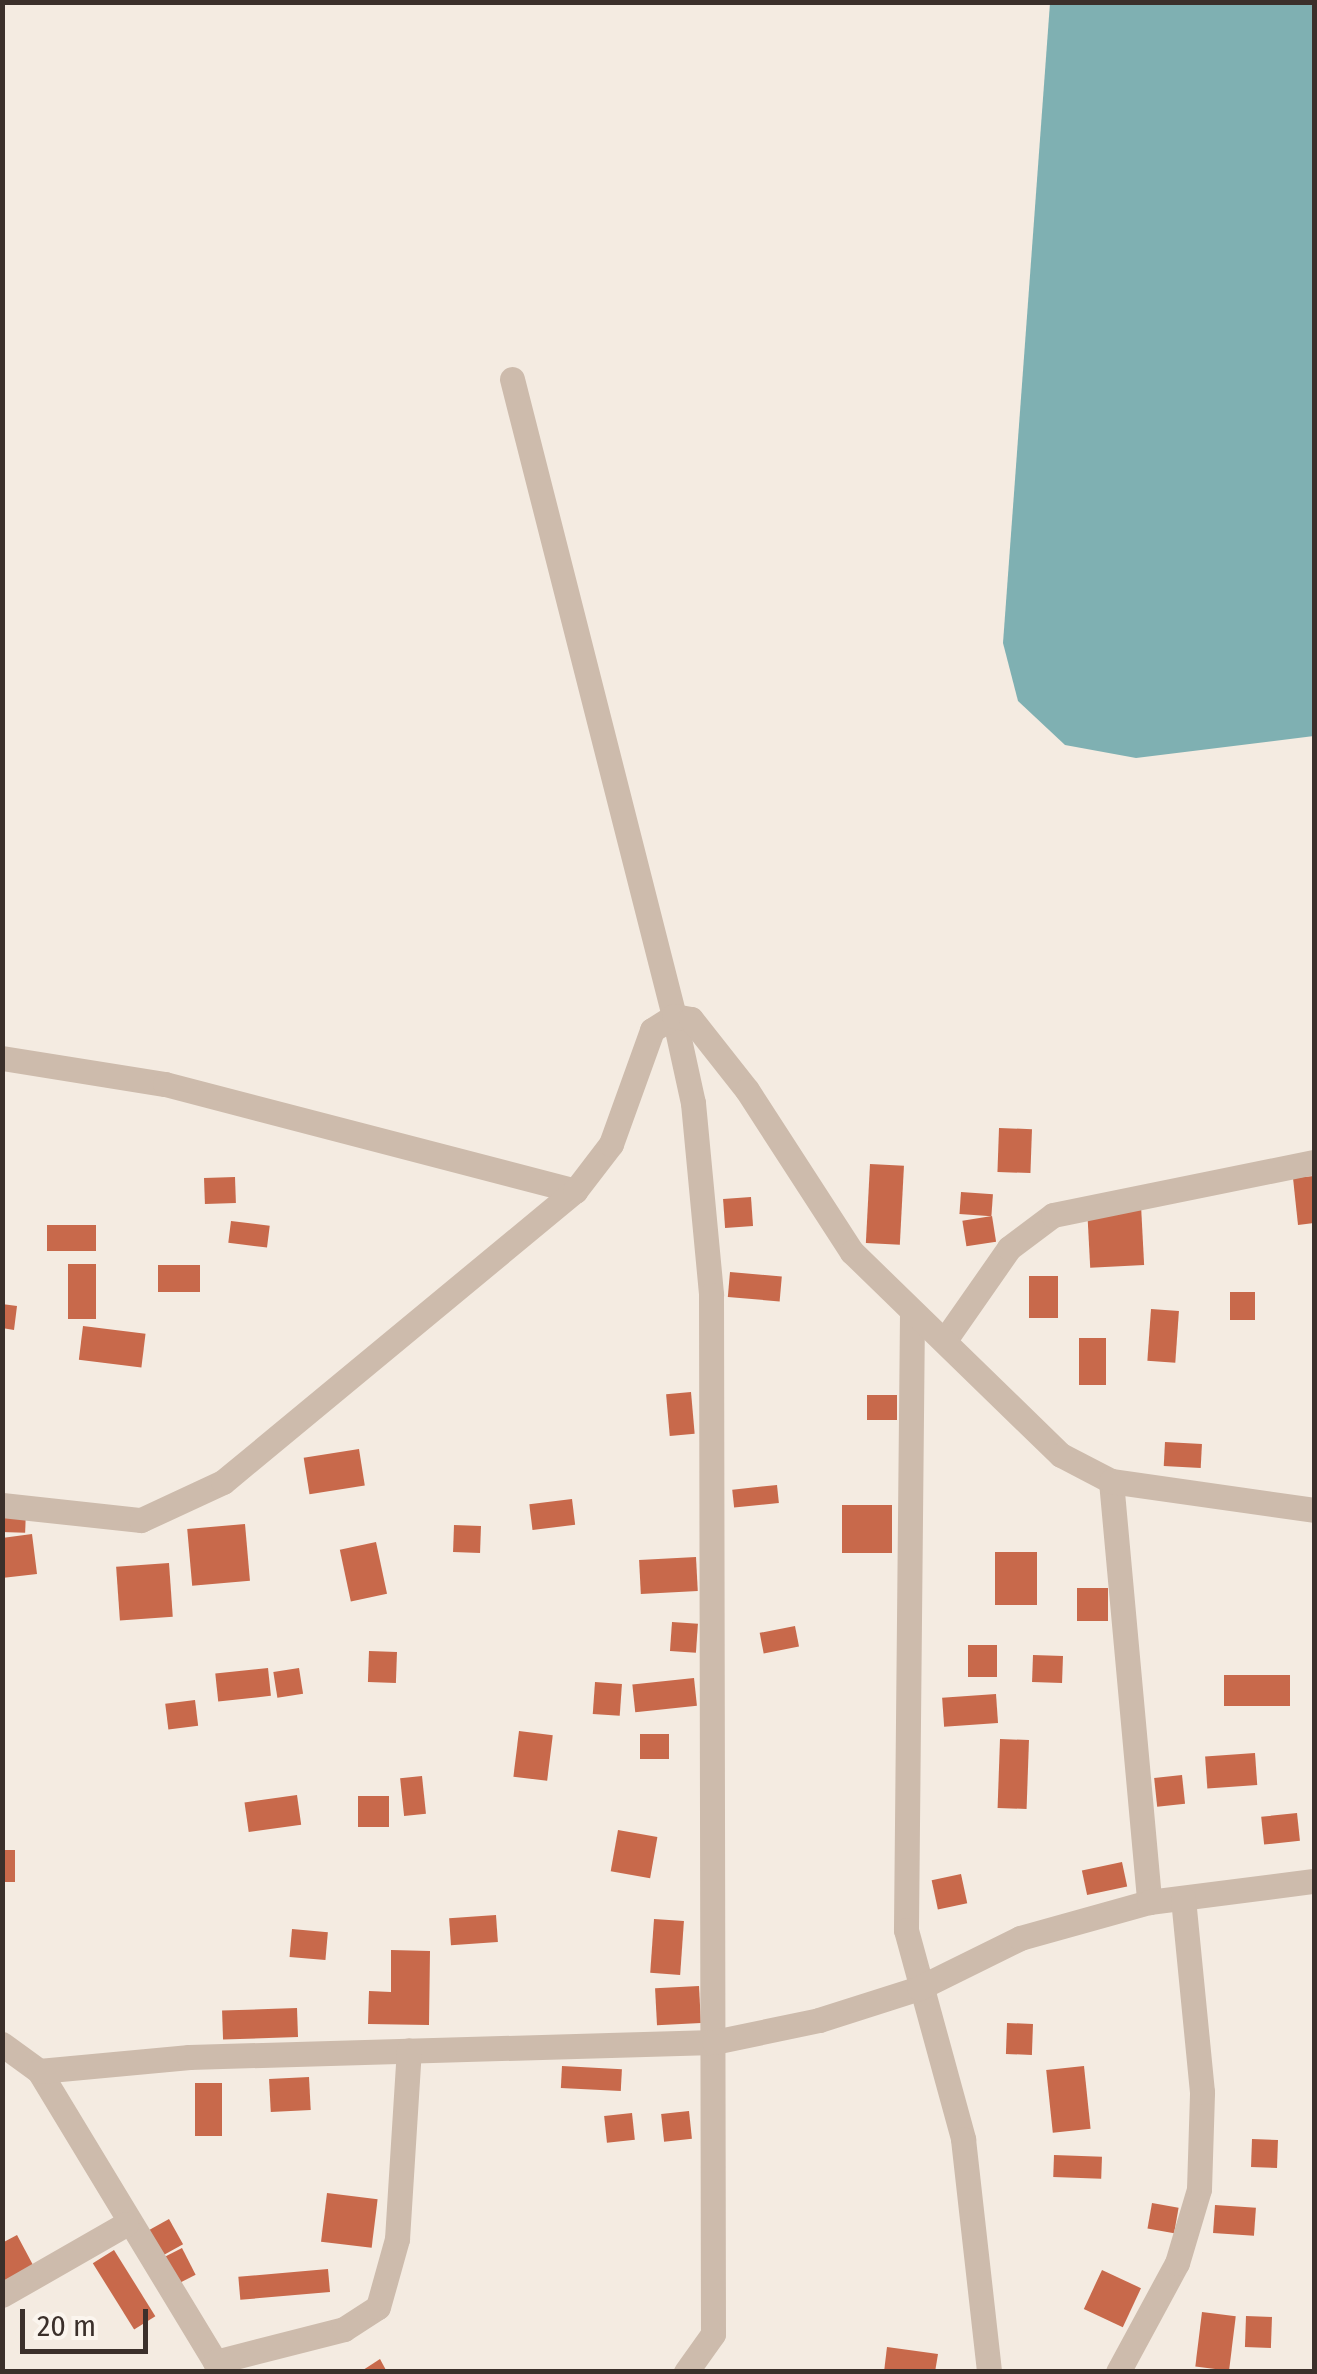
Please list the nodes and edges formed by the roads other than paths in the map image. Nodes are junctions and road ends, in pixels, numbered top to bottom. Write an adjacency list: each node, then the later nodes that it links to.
1 (512, 379): 2 (street)
2 (674, 1016): 5 (street); 6 (street); 15 (street)
3 (2, 1058): 5 (street)
4 (1314, 1162): 7 (street)
5 (575, 1190): 9 (street)
6 (912, 1313): 7 (street); 14 (street)
7 (947, 1337): 8 (street)
8 (1111, 1481): 10 (street); 13 (street)
9 (2, 1505)
10 (1314, 1510)
11 (1314, 1881): 12 (street)
12 (1183, 1898): 13 (street); 24 (street)
13 (1149, 1902): 14 (street)
14 (920, 1988): 15 (street); 22 (street)
15 (714, 2042): 17 (street); 23 (street)
16 (2, 2044): 18 (street)
17 (409, 2050): 18 (street); 21 (street)
18 (39, 2071): 19 (street)
19 (126, 2224): 20 (street); 21 (street)
20 (2, 2295)
21 (218, 2367)
22 (990, 2369)
23 (686, 2372)
24 (1118, 2372)

